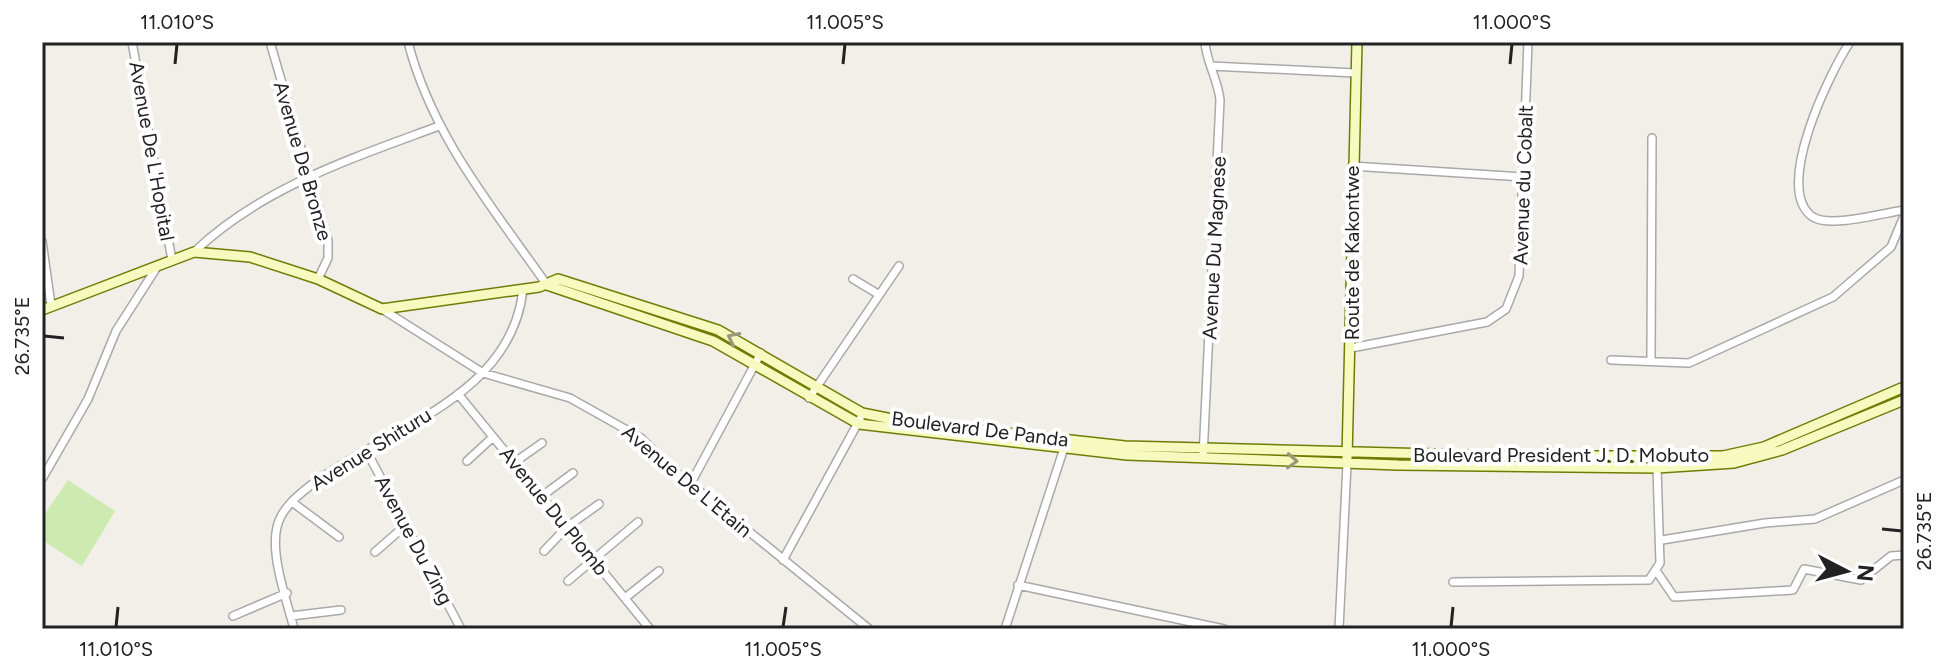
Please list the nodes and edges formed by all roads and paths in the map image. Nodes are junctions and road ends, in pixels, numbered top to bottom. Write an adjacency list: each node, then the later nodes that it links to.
1 (132, 42): 19 (street, Avenue De L'Hopital)
2 (270, 42): 13 (street, Avenue De Bronze)
3 (408, 42): 10 (street)
4 (1205, 42): 8 (street, Avenue Du Magnese)
5 (1357, 42): 9 (street, Route de Kakontwe)
6 (1528, 42): 14 (street, Avenue du Cobalt)
7 (1850, 42): 15 (street)
8 (1211, 66): 9 (street); 49 (street, Avenue Du Magnese)
9 (1355, 73): 12 (street, Route de Kakontwe)
10 (439, 126): 13 (street); 24 (street)
11 (1652, 138): 35 (street)
12 (1352, 166): 14 (street); 33 (street, Route de Kakontwe)
13 (309, 177): 18 (street); 22 (street, Avenue De Bronze)
14 (1523, 177): 33 (street, Avenue du Cobalt)
15 (1904, 210)
16 (1904, 216): 35 (street)
17 (42, 241): 30 (street)
18 (194, 252): 19 (street); 22 (street)
19 (172, 260): 20 (street)
20 (158, 265): 30 (street); 57 (street)
21 (899, 266): 27 (street)
22 (318, 279): 31 (street)
23 (853, 279): 27 (street)
24 (547, 285): 25 (street, Boulevard De Panda); 26 (street, Boulevard De Panda); 28 (street, Boulevard De Panda)
25 (523, 289): 31 (street, Boulevard De Panda); 38 (street, Avenue Shituru)
26 (602, 292): 28 (street); 29 (street, Boulevard De Panda)
27 (878, 294): 39 (street)
28 (599, 304): 32 (street, Boulevard De Panda)
29 (649, 306): 32 (street); 34 (street, Boulevard De Panda, one-way to 29)
30 (47, 307)
31 (382, 309): 38 (street, Avenue De L'Etain)
32 (645, 318): 37 (street, Boulevard De Panda)
33 (1351, 348): 50 (street, Route de Kakontwe)
34 (761, 353): 37 (street); 39 (street, Boulevard De Panda)
35 (1651, 359): 36 (street)
36 (1611, 360)
37 (755, 364): 42 (street, Boulevard De Panda); 59 (street)
38 (483, 373): 41 (street, Avenue Shituru); 59 (street, Avenue De L'Etain)
39 (819, 387): 42 (street); 44 (street, Boulevard De Panda)
40 (1904, 387): 53 (street, Boulevard President J. D. Mobuto)
41 (458, 394): 45 (street, Avenue Du Plomb); 48 (street, Avenue Shituru)
42 (809, 398): 44 (street, Boulevard De Panda)
43 (1904, 400): 55 (street, Boulevard President J. D. Mobuto)
44 (860, 418): 47 (street, Boulevard De Panda); 72 (street)
45 (493, 437): 51 (street); 52 (street, Avenue Du Plomb)
46 (542, 443): 52 (street)
47 (1065, 444): 49 (street, Boulevard De Panda); 77 (street)
48 (366, 450): 61 (street, Avenue Shituru); 64 (street, Avenue Du Zing)
49 (1204, 452): 50 (street, Boulevard De Panda); 54 (street, Boulevard De Panda, one-way to 54)
50 (1348, 452): 53 (street, Boulevard President J. D. Mobuto); 54 (street, Route de Kakontwe)
51 (467, 461)
52 (515, 462): 60 (street, Avenue Du Plomb)
53 (1576, 462): 54 (street, Boulevard President J. D. Mobuto); 55 (street, Boulevard President J. D. Mobuto)
54 (1347, 464): 89 (street)
55 (1657, 468): 67 (street)
56 (573, 473): 60 (street)
57 (42, 479)
58 (1904, 480): 67 (street)
59 (691, 483): 72 (street, Avenue De L'Etain)
60 (542, 496): 65 (street, Avenue Du Plomb)
61 (292, 502): 66 (street); 78 (street, Avenue Shituru)
62 (599, 504): 65 (street)
63 (638, 522): 71 (street)
64 (406, 525): 69 (street); 84 (street, Avenue Du Zing)
65 (567, 527): 68 (street); 71 (street, Avenue Du Plomb)
66 (339, 537)
67 (1662, 540): 74 (street)
68 (544, 551)
69 (375, 552)
70 (1904, 555): 74 (street)
71 (593, 559): 75 (street); 79 (street, Avenue Du Plomb)
72 (783, 560): 86 (street, Avenue De L'Etain)
73 (659, 571): 79 (street)
74 (1657, 572): 76 (street)
75 (568, 581)
76 (1453, 582)
77 (1018, 585): 87 (street); 88 (street)
78 (287, 593): 81 (street); 82 (street, Avenue Shituru)
79 (625, 598): 85 (street, Avenue Du Plomb)
80 (341, 610): 82 (street)
81 (233, 616)
82 (291, 616): 83 (street, Avenue Shituru)
83 (294, 629)
84 (461, 629)
85 (650, 629)
86 (869, 629)
87 (1005, 629)
88 (1224, 629)
89 (1339, 629)

